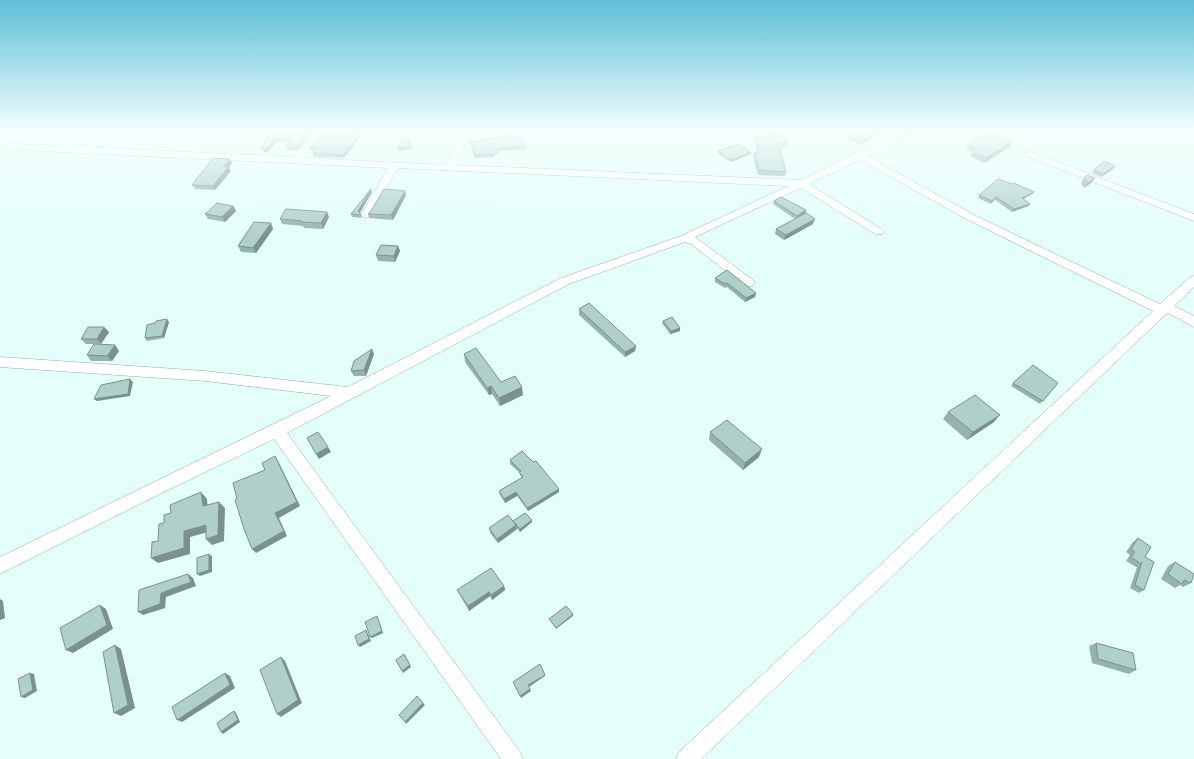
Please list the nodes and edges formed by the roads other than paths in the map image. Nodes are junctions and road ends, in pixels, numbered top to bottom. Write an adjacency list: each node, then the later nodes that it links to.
1 (394, 167): 8 (street)
2 (439, 167): 6 (street)
3 (834, 167): 7 (street)
4 (881, 167): 14 (street)
5 (1064, 167): 9 (street)
6 (449, 168): 7 (street)
7 (801, 182): 10 (street); 11 (street)
8 (366, 214)
9 (1194, 218)
10 (879, 232)
11 (685, 238): 13 (street); 17 (street)
12 (1194, 280): 14 (street)
13 (748, 283)
14 (1165, 309): 15 (street); 21 (street)
15 (1194, 322)
16 (0, 362): 17 (street)
17 (349, 393): 18 (street)
18 (277, 431): 19 (street); 20 (street)
19 (0, 566)
20 (513, 759)
21 (686, 759)

